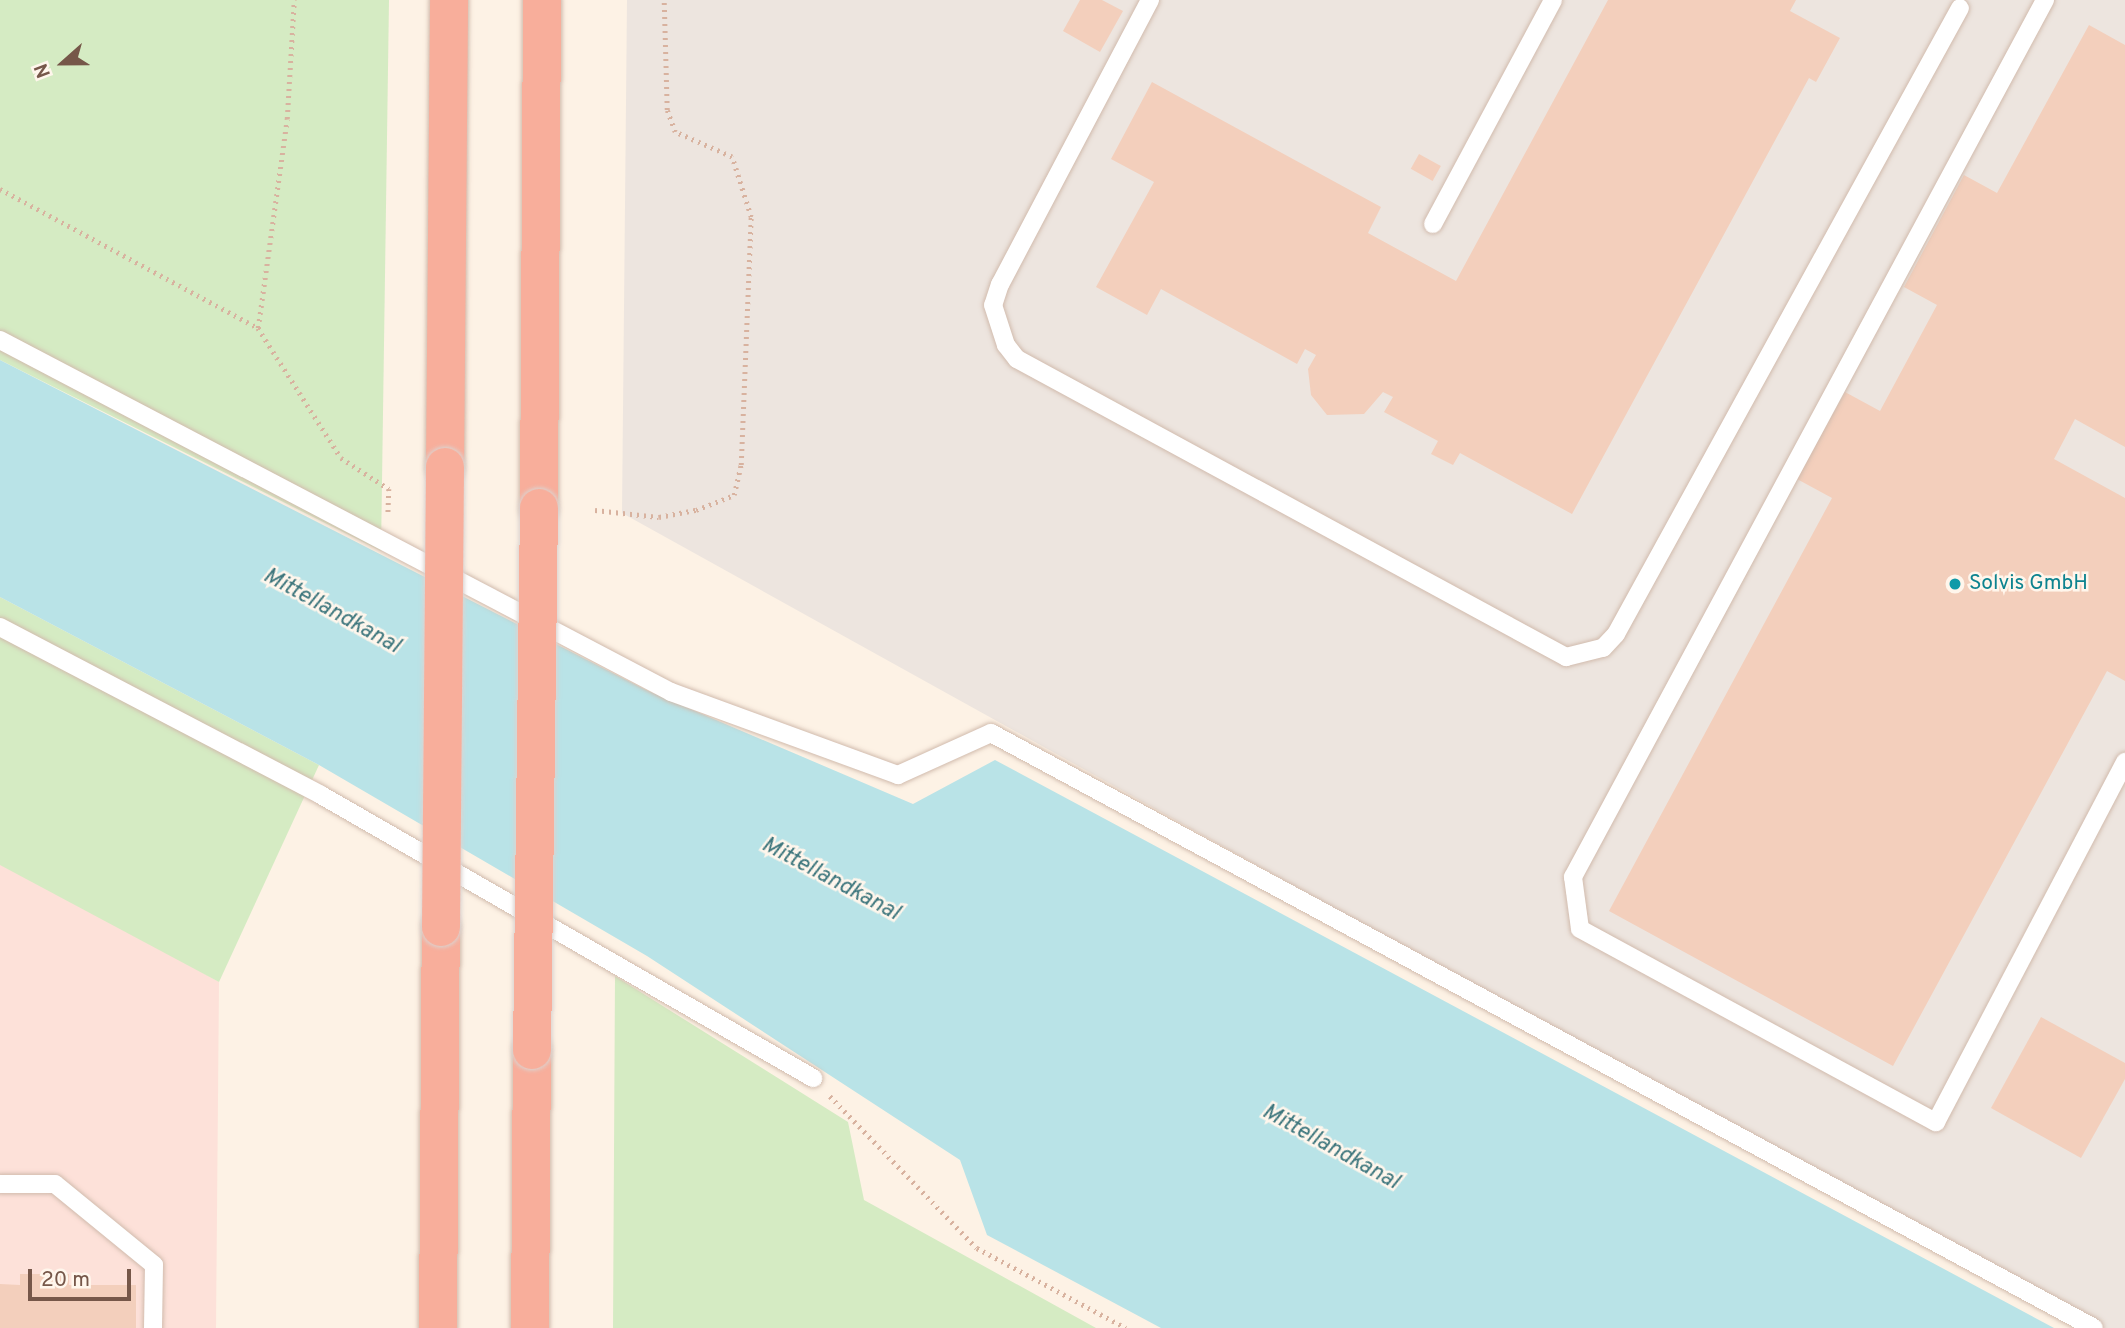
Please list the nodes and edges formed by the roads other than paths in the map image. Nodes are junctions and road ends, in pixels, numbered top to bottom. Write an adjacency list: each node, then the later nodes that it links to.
1 (449, 0): 14 (highway, bridge)
2 (542, 0): 15 (highway, bridge)
3 (1150, 0): 6 (lane)
4 (1553, 0): 7 (lane)
5 (2045, 0): 10 (lane)
6 (1956, 3)
7 (1433, 224)
8 (0, 340): 16 (lane)
9 (0, 627): 11 (lane)
10 (2125, 762)
11 (813, 1078)
12 (0, 1184): 13 (lane)
13 (153, 1328)
14 (439, 1328)
15 (530, 1328)
16 (2094, 1328)

